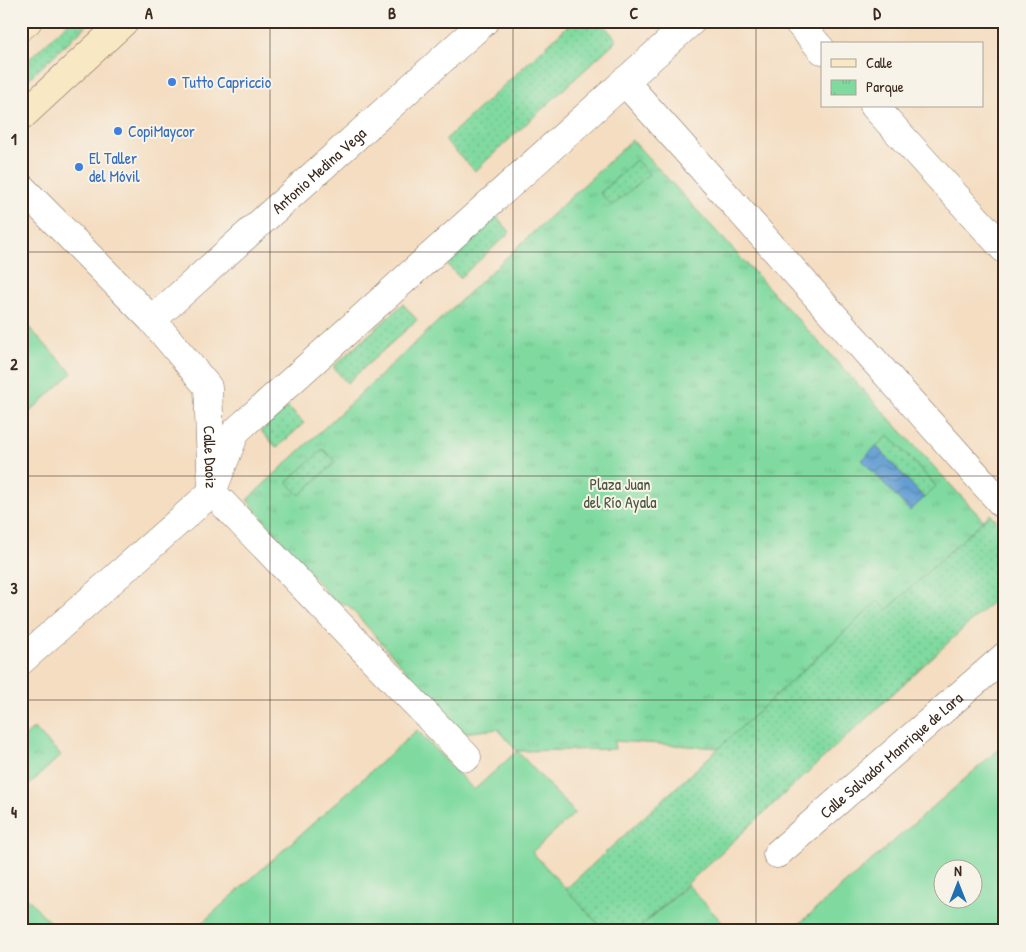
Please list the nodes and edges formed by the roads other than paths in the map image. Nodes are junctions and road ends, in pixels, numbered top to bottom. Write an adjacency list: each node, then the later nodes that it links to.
1 (28, 21): 6 (street)
2 (125, 21): 10 (street)
3 (485, 21): 13 (street, Antonio Medina Vega)
4 (692, 21): 8 (street)
5 (796, 21): 7 (street)
6 (21, 27)
7 (821, 49)
8 (624, 81): 14 (street); 15 (street)
9 (876, 108): 12 (street)
10 (21, 117)
11 (21, 187): 13 (street, Calle Daoiz)
12 (1005, 250)
13 (152, 320): 14 (street, Calle Daoiz)
14 (212, 492): 17 (street); 18 (street, Calle Daoiz)
15 (999, 500)
16 (1005, 656): 19 (street, Calle Salvador Manrique de Lara)
17 (21, 661)
18 (467, 758)
19 (777, 854)

